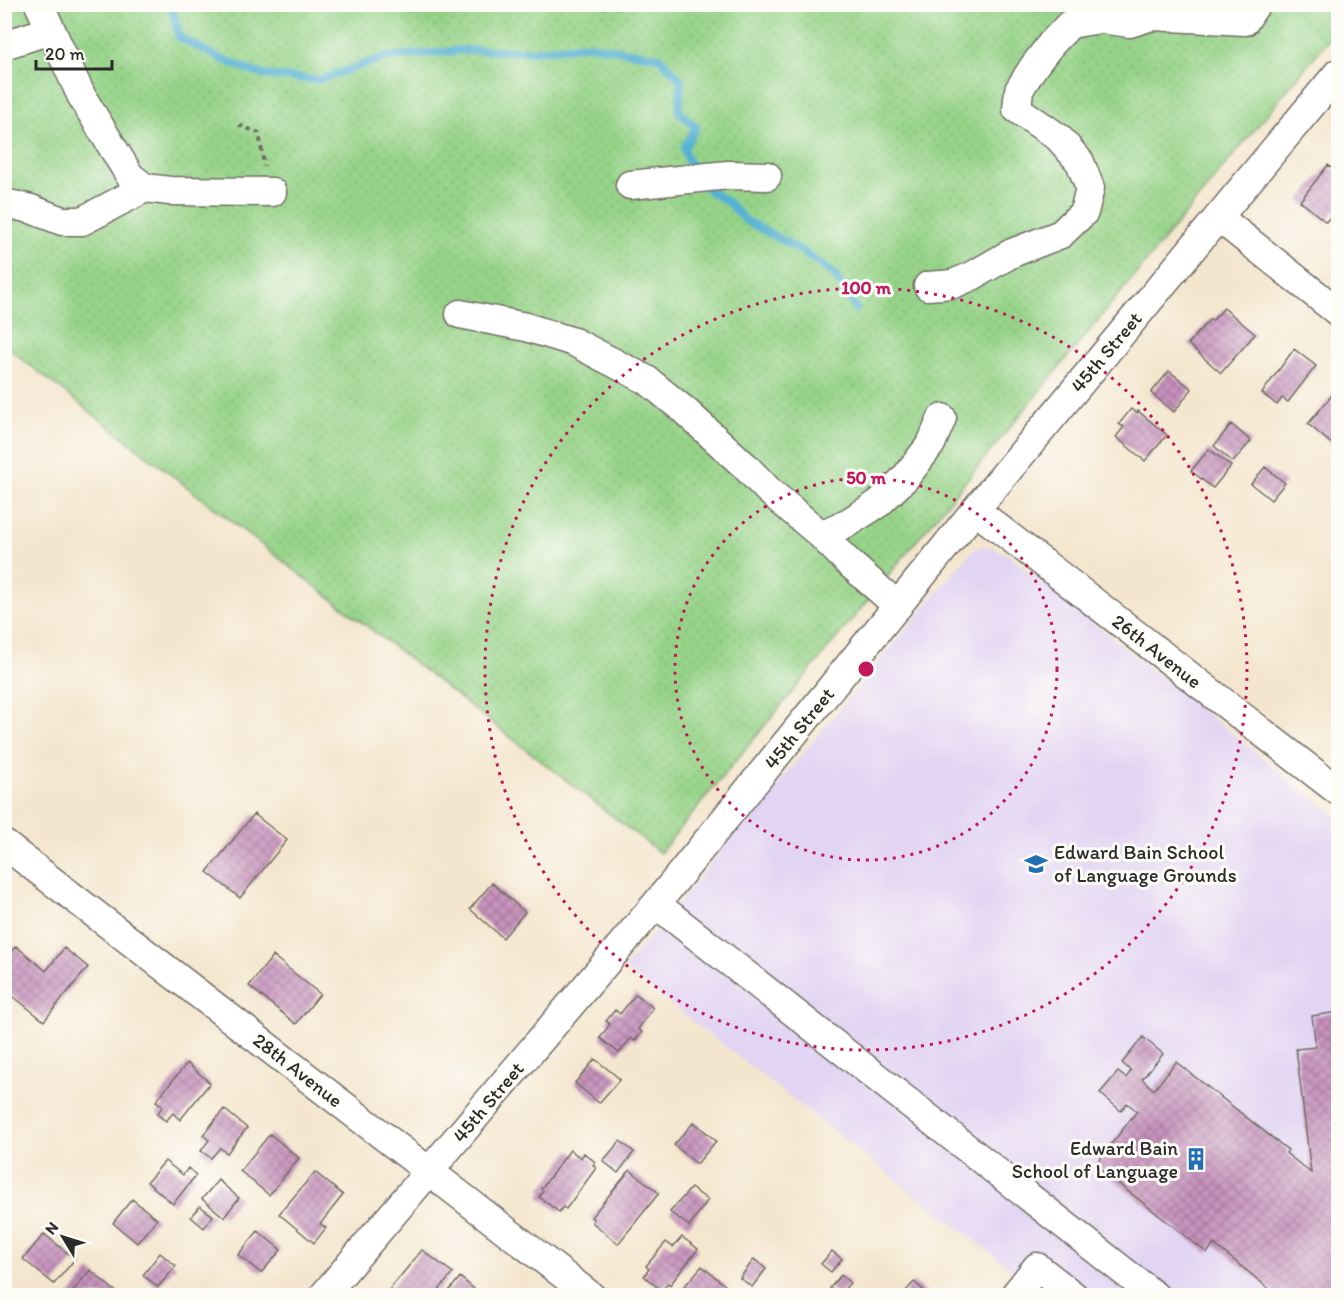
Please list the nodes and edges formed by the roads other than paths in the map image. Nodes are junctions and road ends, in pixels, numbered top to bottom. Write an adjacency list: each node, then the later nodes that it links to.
1 (39, 4): 3 (street)
2 (1256, 4): 12 (street)
3 (51, 30): 4 (street); 9 (street)
4 (4, 45)
5 (1338, 73): 11 (street, 45th Street)
6 (767, 176): 8 (street)
7 (268, 181): 9 (street)
8 (630, 185)
9 (145, 188): 10 (street)
10 (4, 203)
11 (1218, 217): 13 (street); 16 (street, 45th Street)
12 (928, 286)
13 (1338, 312)
14 (460, 314): 17 (street)
15 (942, 418): 17 (street)
16 (975, 510): 18 (street, 45th Street); 19 (street, 26th Avenue)
17 (821, 535): 18 (street)
18 (898, 606): 21 (street, 45th Street)
19 (1338, 791)
20 (4, 844): 22 (street, 28th Avenue)
21 (656, 904): 22 (street, 45th Street); 27 (street)
22 (429, 1171): 23 (street, 45th Street); 24 (street, 28th Avenue)
23 (323, 1296)
24 (591, 1296)
25 (1014, 1296): 26 (street)
26 (1074, 1296)
27 (1155, 1296)

